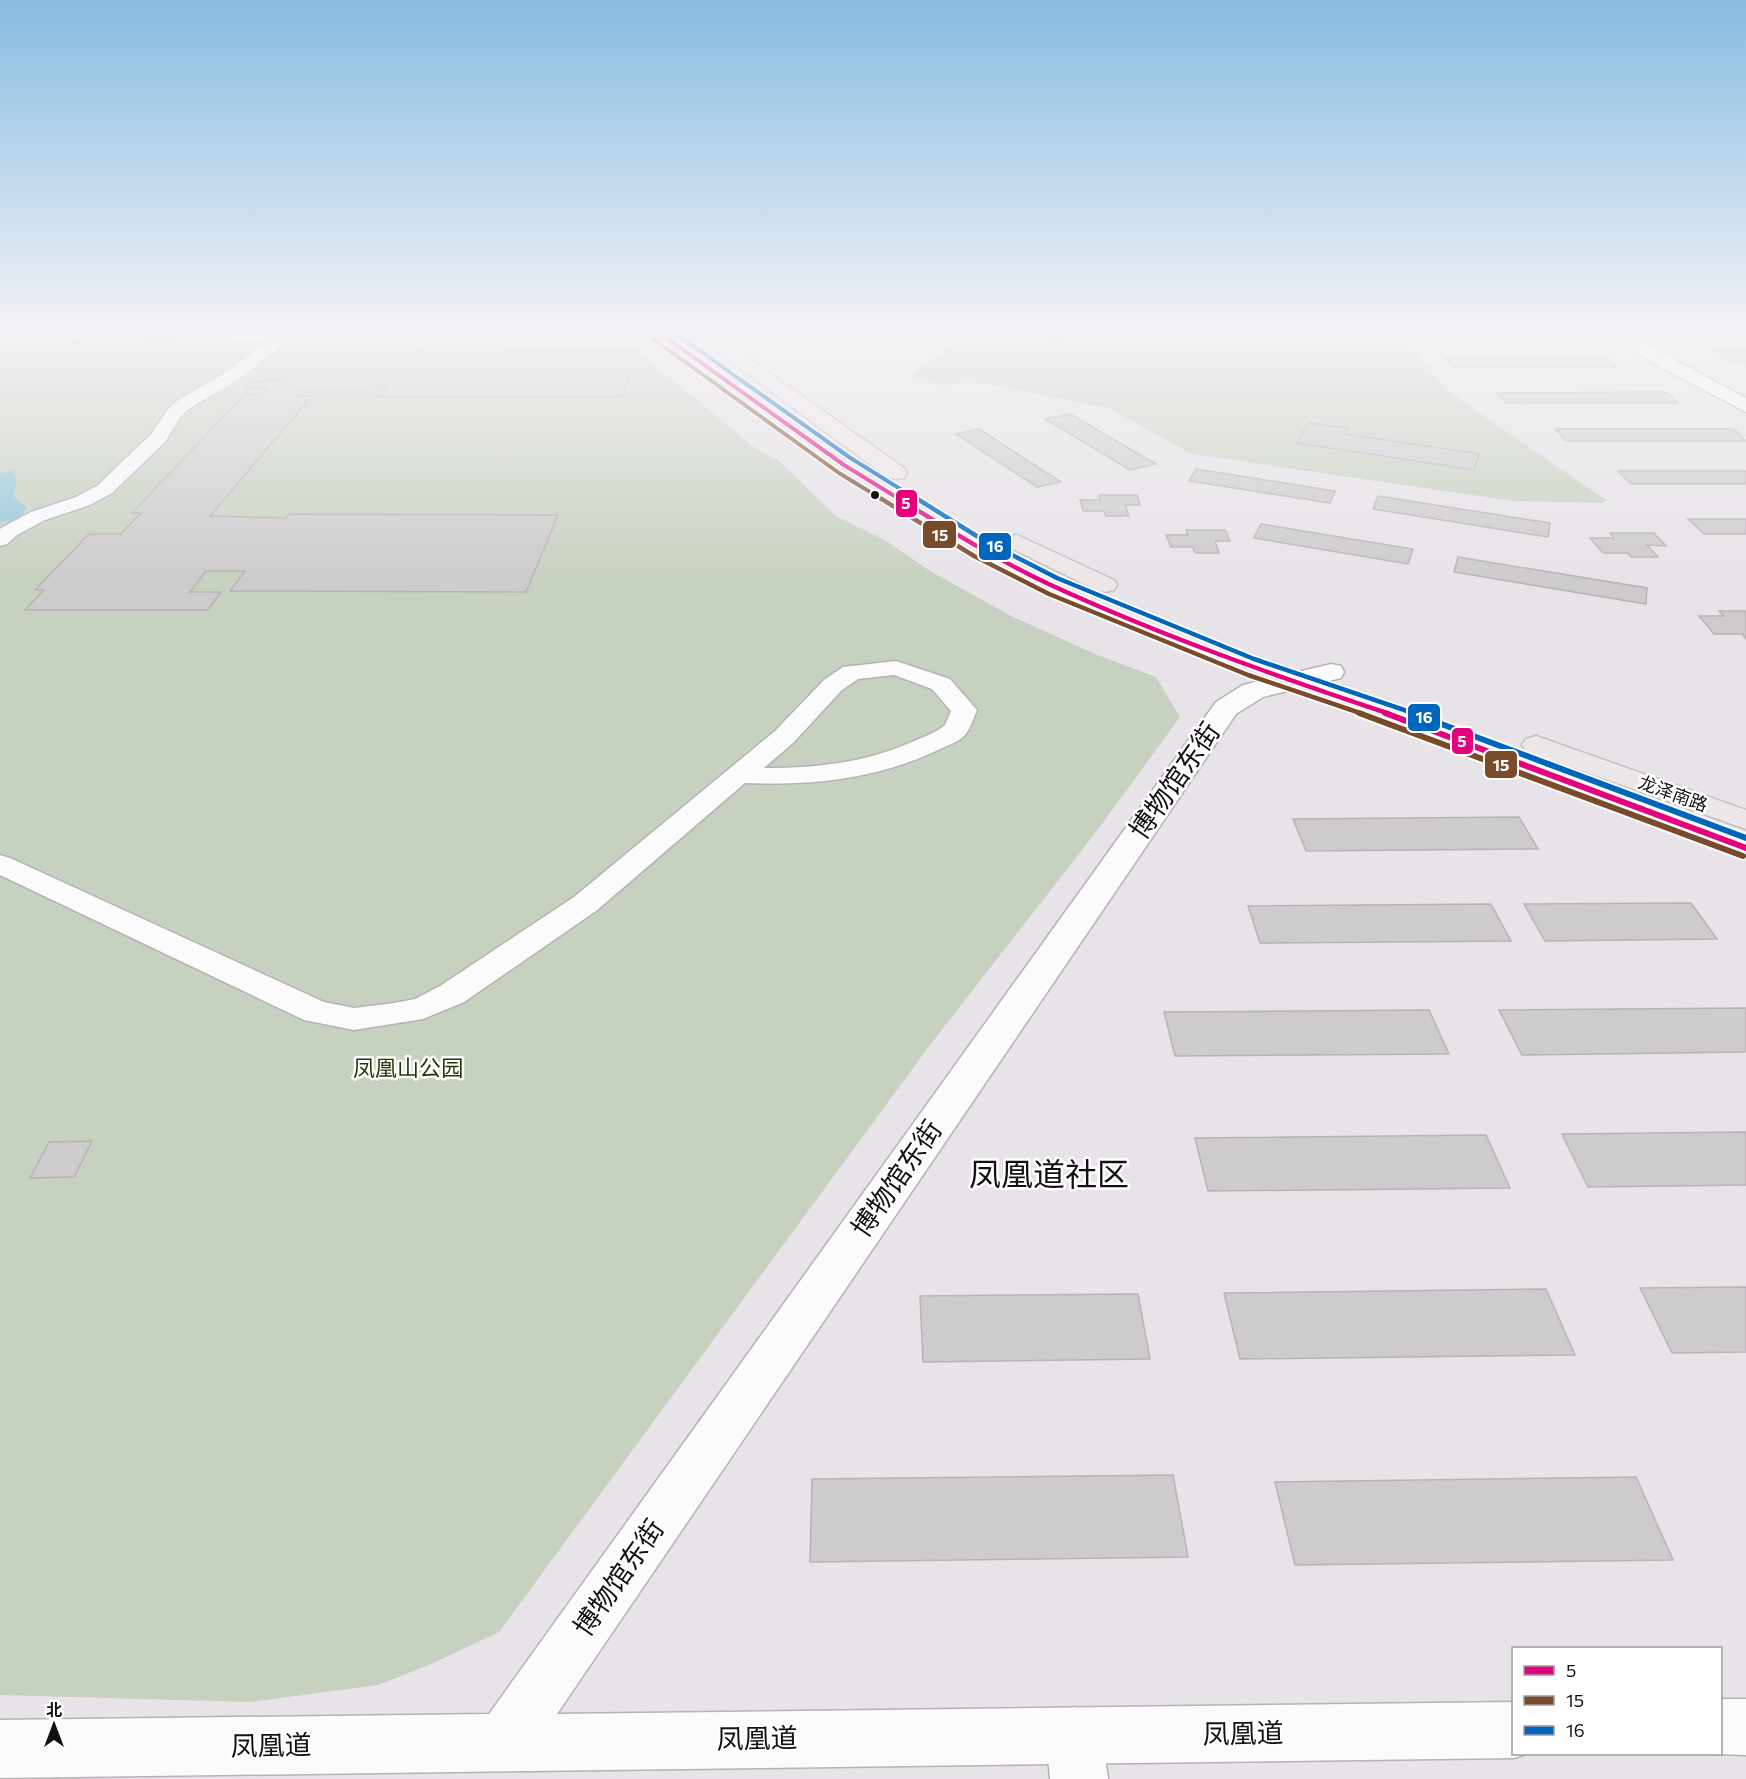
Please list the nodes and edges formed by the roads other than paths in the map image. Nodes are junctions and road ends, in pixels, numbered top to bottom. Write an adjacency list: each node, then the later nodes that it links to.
1 (173, 414): 4 (street)
2 (773, 414): 6 (main road, 龙泽南路)
3 (814, 414): 5 (main road, 龙泽南路)
4 (0, 540)
5 (1331, 672): 6 (street, 博物馆东街); 8 (main road, 龙泽南路)
6 (1292, 680): 9 (main road, 龙泽南路); 14 (street, 博物馆东街)
7 (739, 775): 7 (street); 10 (street)
8 (1746, 820)
9 (1746, 848)
10 (0, 864)
11 (1722, 1727): 12 (street)
12 (1746, 1727)
13 (1512, 1730): 16 (street, 凤凰道)
14 (503, 1743): 15 (street, 凤凰道); 16 (street, 凤凰道)
15 (0, 1749)
16 (1076, 1757)

